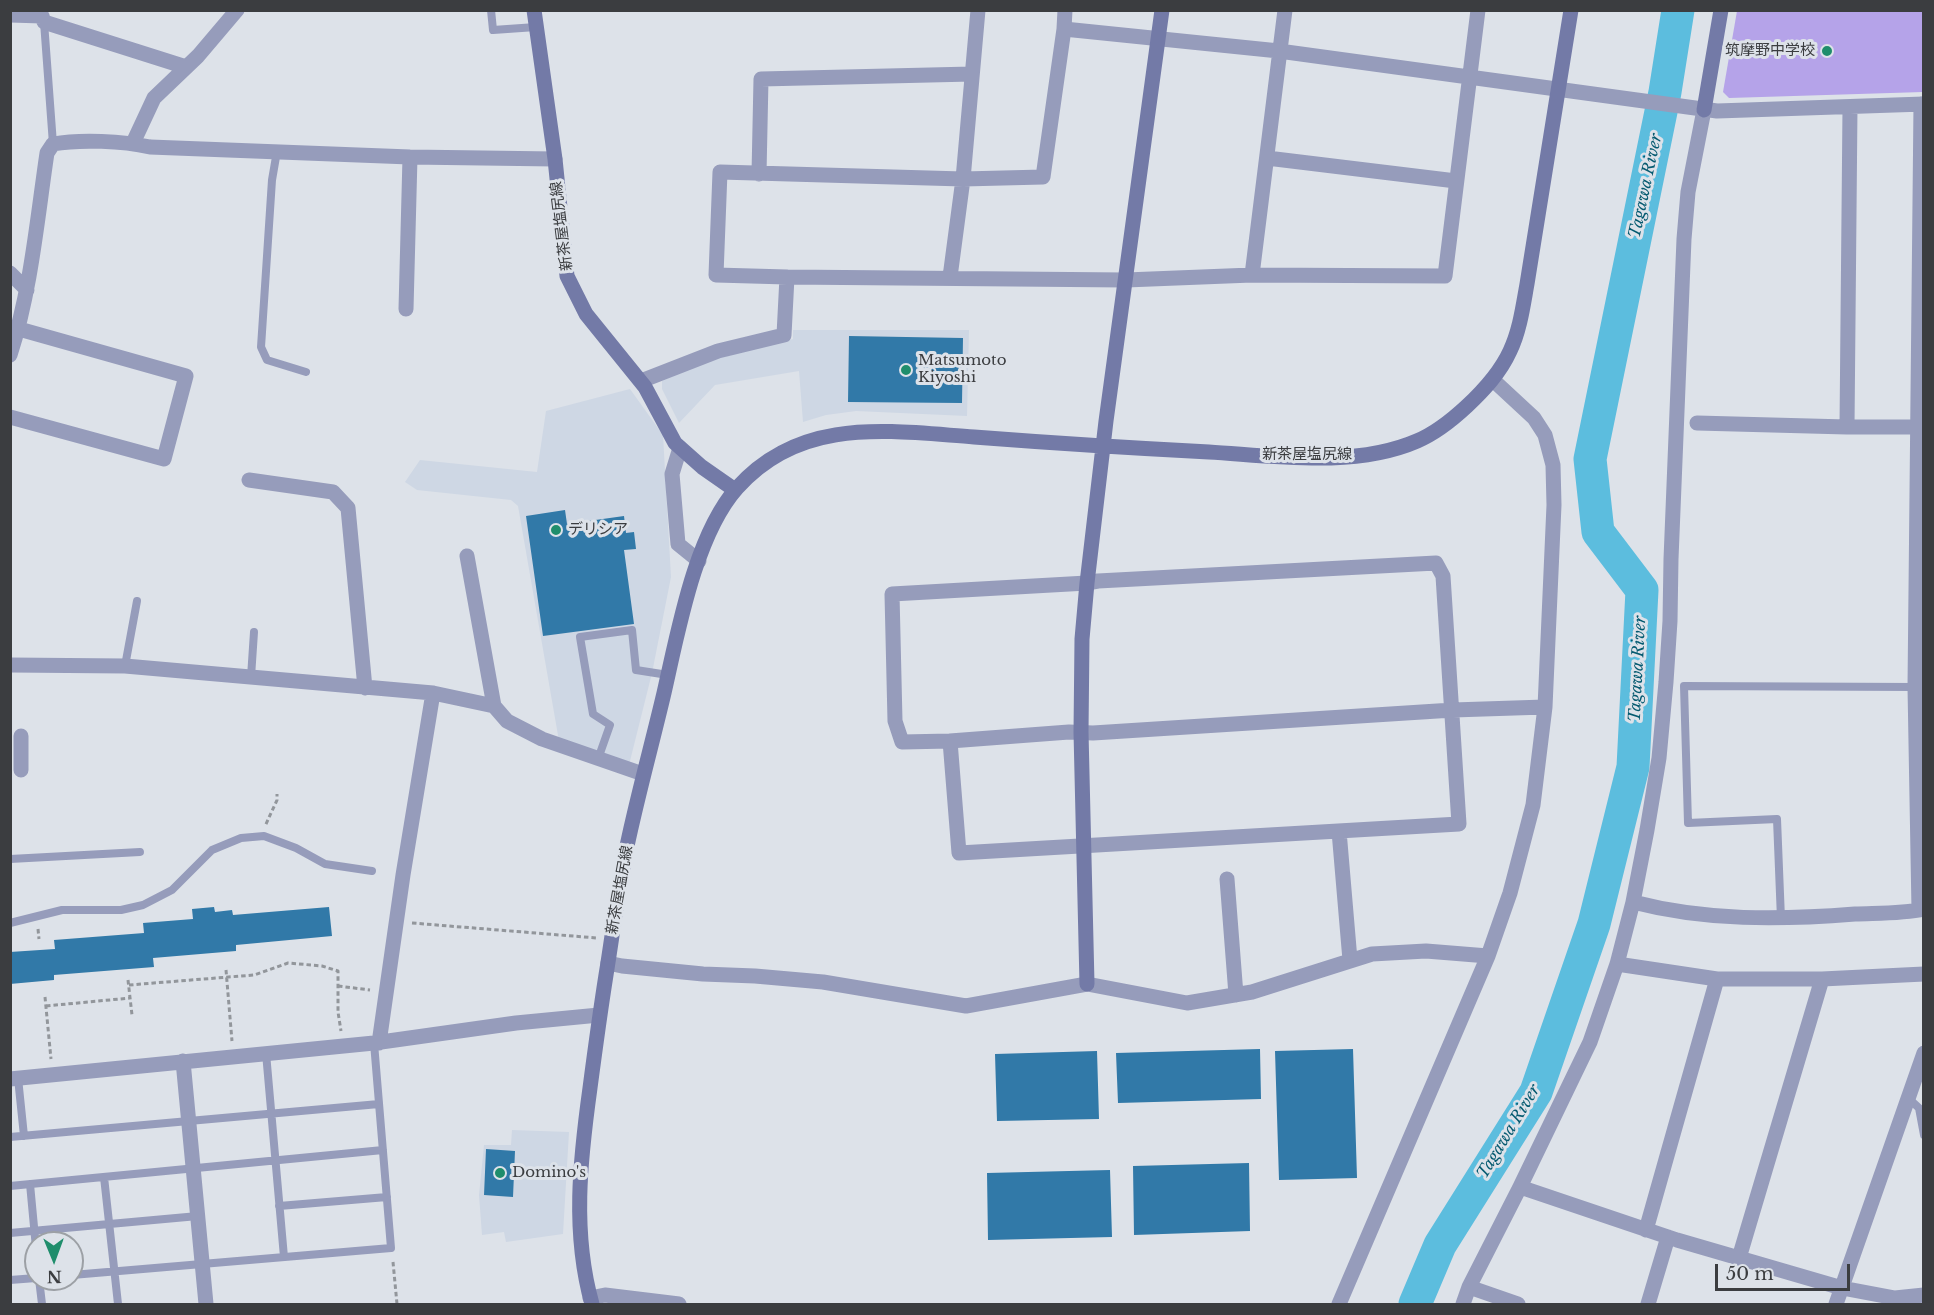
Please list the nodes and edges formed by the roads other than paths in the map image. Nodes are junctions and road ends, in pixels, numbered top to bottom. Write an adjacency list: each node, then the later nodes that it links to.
1 (237, 10): 17 (street)
2 (491, 10): 13 (lane)
3 (534, 10): 13 (main road, 新茶屋塩尻線)
4 (978, 10): 18 (street)
5 (1065, 10): 14 (street)
6 (1162, 10): 15 (main road)
7 (1285, 10): 16 (street)
8 (1478, 10): 19 (street)
9 (1571, 10): 20 (main road, 新茶屋塩尻線)
10 (1721, 10): 23 (main road)
11 (10, 15): 12 (street)
12 (43, 16): 17 (street); 25 (lane)
13 (536, 27): 29 (main road, 新茶屋塩尻線)
14 (1064, 29): 15 (street); 31 (street)
15 (1158, 39): 16 (street); 37 (main road)
16 (1279, 51): 19 (street); 28 (street)
17 (186, 68): 24 (street)
18 (972, 74): 30 (street); 31 (street)
19 (1471, 77): 20 (street); 32 (street)
20 (1558, 90): 23 (street); 43 (main road, 新茶屋塩尻線)
21 (1922, 104): 22 (street); 48 (street)
22 (1850, 107): 23 (street); 47 (street)
23 (1697, 108): 80 (street)
24 (133, 143): 25 (street); 26 (street)
25 (53, 144): 38 (street)
26 (278, 151): 27 (street); 42 (lane)
27 (410, 157): 29 (street); 39 (street)
28 (1267, 158): 32 (street); 34 (street)
29 (555, 159): 44 (main road, 新茶屋塩尻線)
30 (759, 174): 31 (street); 35 (street)
31 (963, 179): 36 (street)
32 (1456, 181): 34 (street)
33 (10, 273): 38 (street)
34 (1252, 275): 37 (street)
35 (787, 277): 36 (street); 44 (street)
36 (950, 277): 37 (street)
37 (1126, 280): 49 (main road)
38 (27, 290): 40 (street)
39 (406, 309)
40 (19, 328): 41 (street); 45 (street)
41 (10, 355)
42 (306, 372)
43 (1493, 380): 49 (main road, 新茶屋塩尻線); 66 (street)
44 (641, 381): 50 (main road, 新茶屋塩尻線)
45 (10, 417)
46 (1697, 423): 47 (street)
47 (1847, 427): 48 (street)
48 (1921, 427): 62 (street)
49 (1103, 447): 52 (main road, 新茶屋塩尻線); 55 (main road)
50 (680, 448): 52 (main road, 新茶屋塩尻線); 54 (street)
51 (249, 480): 63 (street)
52 (735, 490): 54 (main road, 新茶屋塩尻線)
53 (467, 556): 65 (street)
54 (699, 561): 60 (main road, 新茶屋塩尻線)
55 (1087, 583): 67 (street); 68 (main road); 70 (street)
56 (138, 601): 59 (lane)
57 (254, 632): 61 (lane)
58 (10, 665): 59 (street)
59 (125, 666): 61 (street)
60 (668, 675): 72 (lane); 73 (main road, 新茶屋塩尻線)
61 (251, 677): 63 (street)
62 (1915, 687): 81 (street); 82 (lane)
63 (365, 688): 64 (street)
64 (433, 693): 65 (street); 94 (street)
65 (494, 706): 72 (street)
66 (1545, 707): 67 (street); 84 (street)
67 (1453, 710): 68 (street); 74 (street)
68 (1081, 732): 70 (street); 75 (main road)
69 (21, 736): 71 (street)
70 (950, 741): 75 (street)
71 (17, 759)
72 (598, 759): 73 (street)
73 (642, 774): 86 (main road, 新茶屋塩尻線)
74 (1339, 831): 75 (street); 85 (street)
75 (1083, 845): 91 (main road)
76 (140, 852): 77 (lane)
77 (10, 859)
78 (372, 871): 83 (lane)
79 (1227, 879): 92 (street)
80 (1633, 902): 82 (street); 87 (street)
81 (1921, 909): 82 (street)
82 (1781, 919)
83 (10, 923)
84 (1488, 956): 85 (street); 132 (street)
85 (1350, 960): 92 (street)
86 (608, 963): 91 (street); 93 (main road, 新茶屋塩尻線)
87 (1617, 964): 89 (street); 112 (street)
88 (1923, 974): 90 (street)
89 (1717, 979): 90 (street); 117 (street)
90 (1822, 979): 121 (street)
91 (1087, 984): 92 (street)
92 (1236, 995)
93 (599, 1015): 94 (street); 128 (main road, 新茶屋塩尻線)
94 (376, 1043): 95 (street); 100 (lane)
95 (266, 1053): 97 (street); 101 (lane)
96 (1923, 1056): 99 (street)
97 (183, 1061): 98 (street); 102 (street)
98 (14, 1078): 104 (lane)
99 (1908, 1098): 103 (lane); 126 (street)
100 (379, 1104): 101 (lane); 106 (lane)
101 (271, 1113): 102 (lane); 107 (lane)
102 (188, 1121): 104 (lane); 108 (street)
103 (1923, 1135)
104 (24, 1136): 105 (lane)
105 (10, 1137)
106 (383, 1149): 107 (lane); 113 (lane)
107 (275, 1160): 108 (lane); 114 (lane)
108 (193, 1169): 109 (lane); 115 (street)
109 (104, 1177): 110 (lane); 116 (lane)
110 (30, 1184): 111 (lane); 118 (lane)
111 (10, 1186)
112 (1520, 1187): 117 (street); 125 (street)
113 (387, 1197): 114 (lane); 120 (lane)
114 (279, 1206): 120 (lane)
115 (198, 1216): 116 (lane); 122 (street)
116 (109, 1224): 118 (lane); 123 (lane)
117 (1646, 1230): 119 (street)
118 (34, 1231)
119 (1668, 1237): 121 (street); 135 (street)
120 (284, 1257): 122 (lane)
121 (1739, 1258): 126 (street)
122 (202, 1264): 123 (lane); 130 (street)
123 (114, 1272): 124 (lane); 129 (lane)
124 (84, 1274)
125 (1469, 1287): 133 (street); 134 (street)
126 (1842, 1288): 127 (street); 136 (street)
127 (1923, 1295)
128 (591, 1301): 131 (street)
129 (118, 1305)
130 (206, 1305)
131 (679, 1305)
132 (1339, 1305)
133 (1462, 1305)
134 (1518, 1305)
135 (1648, 1305)
136 (1836, 1305)

